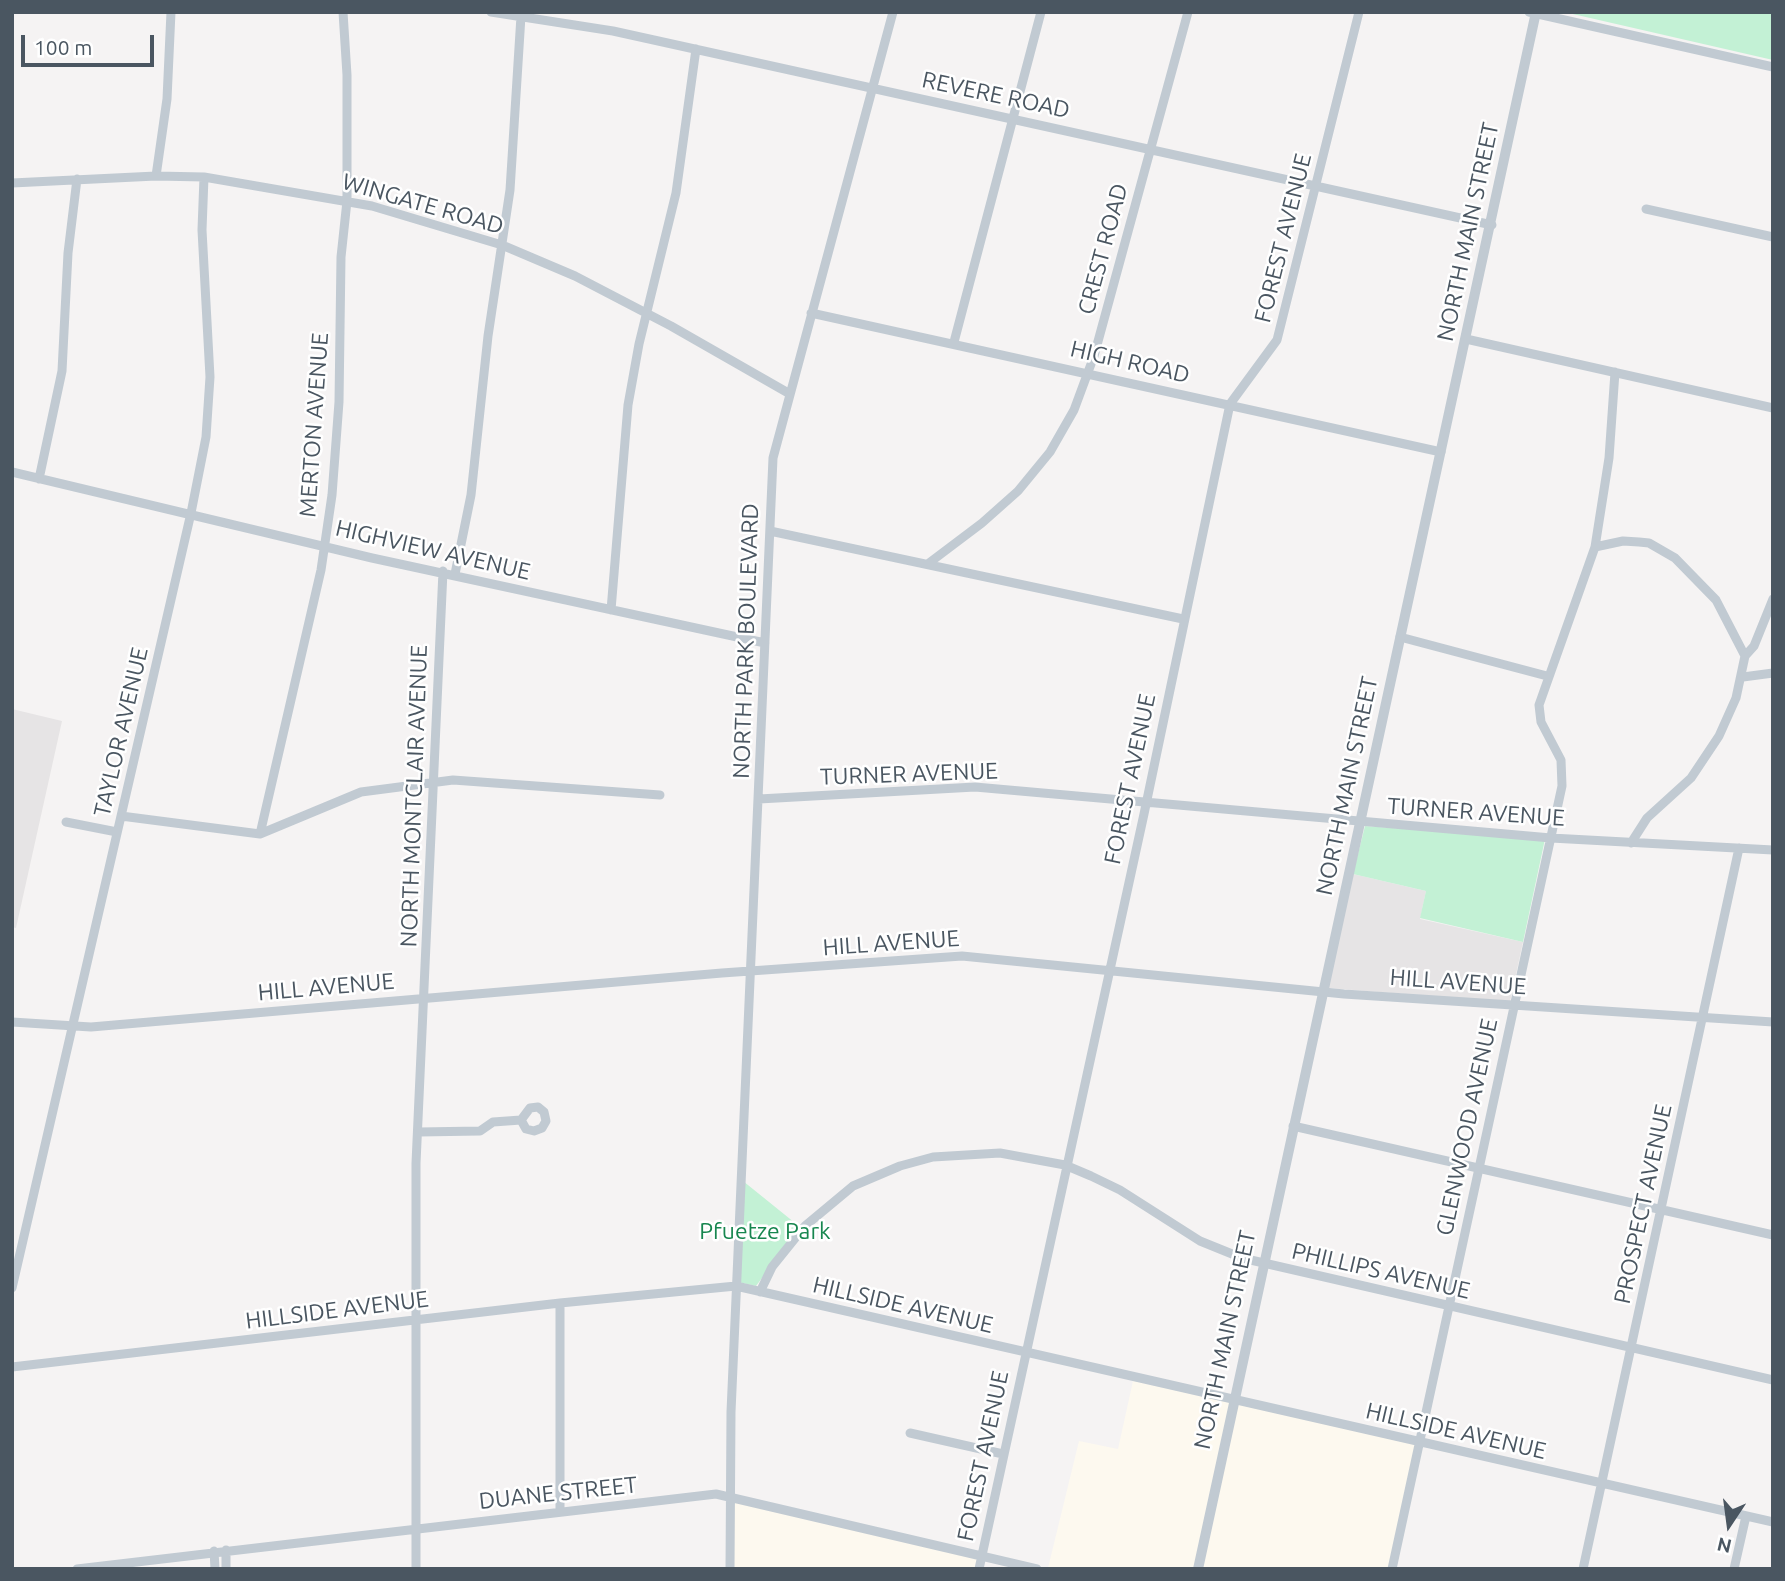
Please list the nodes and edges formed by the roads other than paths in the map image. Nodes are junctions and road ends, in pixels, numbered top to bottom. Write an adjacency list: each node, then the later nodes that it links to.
1 (171, 12): 15 (street)
2 (343, 12): 20 (street, MERTON AVENUE)
3 (491, 12): 9 (street, REVERE ROAD)
4 (892, 12): 12 (street, NORTH PARK BOULEVARD)
5 (1041, 12): 13 (street)
6 (1188, 12): 14 (street, CREST ROAD)
7 (1359, 12): 19 (street, FOREST AVENUE)
8 (1534, 13): 11 (street); 22 (street, NORTH MAIN STREET)
9 (521, 16): 10 (street, REVERE ROAD); 24 (street)
10 (696, 49): 12 (street, REVERE ROAD); 25 (street)
11 (1773, 67)
12 (872, 89): 13 (street, REVERE ROAD); 26 (street, NORTH PARK BOULEVARD)
13 (1013, 118): 14 (street, REVERE ROAD); 28 (street)
14 (1150, 148): 19 (street, REVERE ROAD); 30 (street, CREST ROAD)
15 (156, 176): 16 (street, WINGATE ROAD); 17 (street, WINGATE ROAD)
16 (204, 177): 20 (street, WINGATE ROAD); 37 (street, TAYLOR AVENUE)
17 (76, 179): 18 (street, WINGATE ROAD); 36 (street)
18 (12, 184)
19 (1316, 185): 22 (street, REVERE ROAD); 32 (street, FOREST AVENUE)
20 (347, 201): 24 (street, WINGATE ROAD); 39 (street, MERTON AVENUE)
21 (1646, 209): 23 (street)
22 (1492, 225): 27 (street, NORTH MAIN STREET)
23 (1773, 237)
24 (502, 245): 25 (street, WINGATE ROAD); 43 (street)
25 (648, 313): 31 (street, WINGATE ROAD); 45 (street)
26 (811, 313): 28 (street, HIGH ROAD); 31 (street, NORTH PARK BOULEVARD)
27 (1466, 339): 29 (street); 34 (street, NORTH MAIN STREET)
28 (954, 342): 30 (street, HIGH ROAD)
29 (1615, 372): 33 (street); 40 (street, GLENWOOD AVENUE)
30 (1089, 373): 32 (street, HIGH ROAD); 41 (street, CREST ROAD)
31 (790, 394): 38 (street, NORTH PARK BOULEVARD)
32 (1230, 404): 34 (street, HIGH ROAD); 46 (street, FOREST AVENUE)
33 (1773, 408)
34 (1441, 452): 47 (street, NORTH MAIN STREET)
35 (12, 472): 36 (street, HIGHVIEW AVENUE)
36 (39, 479): 37 (street, HIGHVIEW AVENUE)
37 (191, 513): 39 (street, HIGHVIEW AVENUE); 57 (street, TAYLOR AVENUE)
38 (770, 531): 41 (street); 48 (street, NORTH PARK BOULEVARD)
39 (325, 545): 42 (street, HIGHVIEW AVENUE); 61 (street, MERTON AVENUE)
40 (1595, 547): 49 (street); 51 (street, GLENWOOD AVENUE)
41 (929, 563): 46 (street)
42 (443, 571): 43 (street, HIGHVIEW AVENUE); 53 (street, NORTH MONTCLAIR AVENUE)
43 (455, 574): 45 (street, HIGHVIEW AVENUE)
44 (1773, 598): 49 (street)
45 (611, 610): 48 (street, HIGHVIEW AVENUE)
46 (1183, 619): 56 (street, FOREST AVENUE)
47 (1400, 637): 51 (street); 59 (street, NORTH MAIN STREET)
48 (765, 643): 55 (street, NORTH PARK BOULEVARD)
49 (1745, 656): 52 (street)
50 (1773, 673): 52 (street)
51 (1547, 676): 62 (street, GLENWOOD AVENUE)
52 (1743, 677): 63 (street)
53 (434, 782): 54 (street); 61 (street); 69 (street, NORTH MONTCLAIR AVENUE)
54 (660, 795)
55 (759, 799): 56 (street, TURNER AVENUE); 67 (street, NORTH PARK BOULEVARD)
56 (1146, 803): 59 (street, TURNER AVENUE); 66 (street, FOREST AVENUE)
57 (121, 817): 60 (street, TAYLOR AVENUE); 61 (street)
58 (65, 822): 60 (street)
59 (1362, 822): 62 (street, TURNER AVENUE); 68 (street, NORTH MAIN STREET)
60 (117, 832): 74 (street, TAYLOR AVENUE)
61 (260, 834)
62 (1552, 838): 63 (street, TURNER AVENUE); 70 (street, GLENWOOD AVENUE)
63 (1631, 843): 64 (street, TURNER AVENUE)
64 (1739, 848): 65 (street, TURNER AVENUE); 71 (street, PROSPECT AVENUE)
65 (1773, 850)
66 (1107, 970): 67 (street, HILL AVENUE); 68 (street, HILL AVENUE); 78 (street, FOREST AVENUE)
67 (750, 972): 69 (street, HILL AVENUE); 83 (street, NORTH PARK BOULEVARD)
68 (1323, 991): 70 (street, HILL AVENUE); 76 (street, NORTH MAIN STREET)
69 (424, 998): 74 (street, HILL AVENUE); 77 (street, NORTH MONTCLAIR AVENUE)
70 (1513, 1005): 71 (street, HILL AVENUE); 79 (street, GLENWOOD AVENUE)
71 (1703, 1017): 73 (street, HILL AVENUE); 80 (street, PROSPECT AVENUE)
72 (12, 1022): 74 (street, HILL AVENUE)
73 (1773, 1022)
74 (72, 1026): 84 (street, TAYLOR AVENUE)
75 (521, 1120): 77 (street)
76 (1293, 1126): 79 (street); 82 (street, NORTH MAIN STREET)
77 (419, 1132): 88 (street, NORTH MONTCLAIR AVENUE)
78 (1065, 1165): 82 (street, PHILLIPS AVENUE); 85 (street, PHILLIPS AVENUE); 90 (street, FOREST AVENUE)
79 (1477, 1168): 80 (street); 87 (street, GLENWOOD AVENUE)
80 (1661, 1210): 81 (street); 89 (street, PROSPECT AVENUE)
81 (1773, 1236)
82 (1263, 1263): 87 (street, PHILLIPS AVENUE); 93 (street, NORTH MAIN STREET)
83 (736, 1286): 85 (street, HILLSIDE AVENUE); 86 (street, HILLSIDE AVENUE); 98 (street, NORTH PARK BOULEVARD)
84 (12, 1287)
85 (760, 1292): 90 (street, HILLSIDE AVENUE)
86 (560, 1303): 88 (street, HILLSIDE AVENUE); 99 (street)
87 (1447, 1306): 89 (street, PHILLIPS AVENUE); 95 (street, GLENWOOD AVENUE)
88 (415, 1320): 91 (street, HILLSIDE AVENUE); 102 (street, NORTH MONTCLAIR AVENUE)
89 (1632, 1348): 92 (street, PHILLIPS AVENUE); 97 (street, PROSPECT AVENUE)
90 (1025, 1353): 93 (street, HILLSIDE AVENUE); 96 (street, FOREST AVENUE)
91 (12, 1367)
92 (1773, 1380)
93 (1235, 1401): 95 (street, HILLSIDE AVENUE); 113 (street, NORTH MAIN STREET)
94 (910, 1433): 96 (street)
95 (1420, 1443): 97 (street, HILLSIDE AVENUE); 114 (street, GLENWOOD AVENUE)
96 (1003, 1454): 105 (street, FOREST AVENUE)
97 (1602, 1484): 100 (street, HILLSIDE AVENUE); 115 (street, PROSPECT AVENUE)
98 (729, 1499): 99 (street, DUANE STREET); 105 (street, DUANE STREET); 110 (street)
99 (560, 1512): 102 (street, DUANE STREET)
100 (1746, 1516): 101 (street, HILLSIDE AVENUE); 116 (street)
101 (1773, 1522)
102 (415, 1528): 103 (street, DUANE STREET); 109 (street, NORTH MONTCLAIR AVENUE)
103 (226, 1550): 104 (street, DUANE STREET); 108 (street)
104 (215, 1551): 106 (street, DUANE STREET); 107 (street)
105 (981, 1556): 111 (street, FOREST AVENUE); 112 (street, DUANE STREET)
106 (77, 1569)
107 (215, 1569)
108 (226, 1569)
109 (416, 1569)
110 (730, 1569)
111 (979, 1569)
112 (1037, 1569)
113 (1198, 1569)
114 (1392, 1569)
115 (1583, 1569)
116 (1734, 1569)

